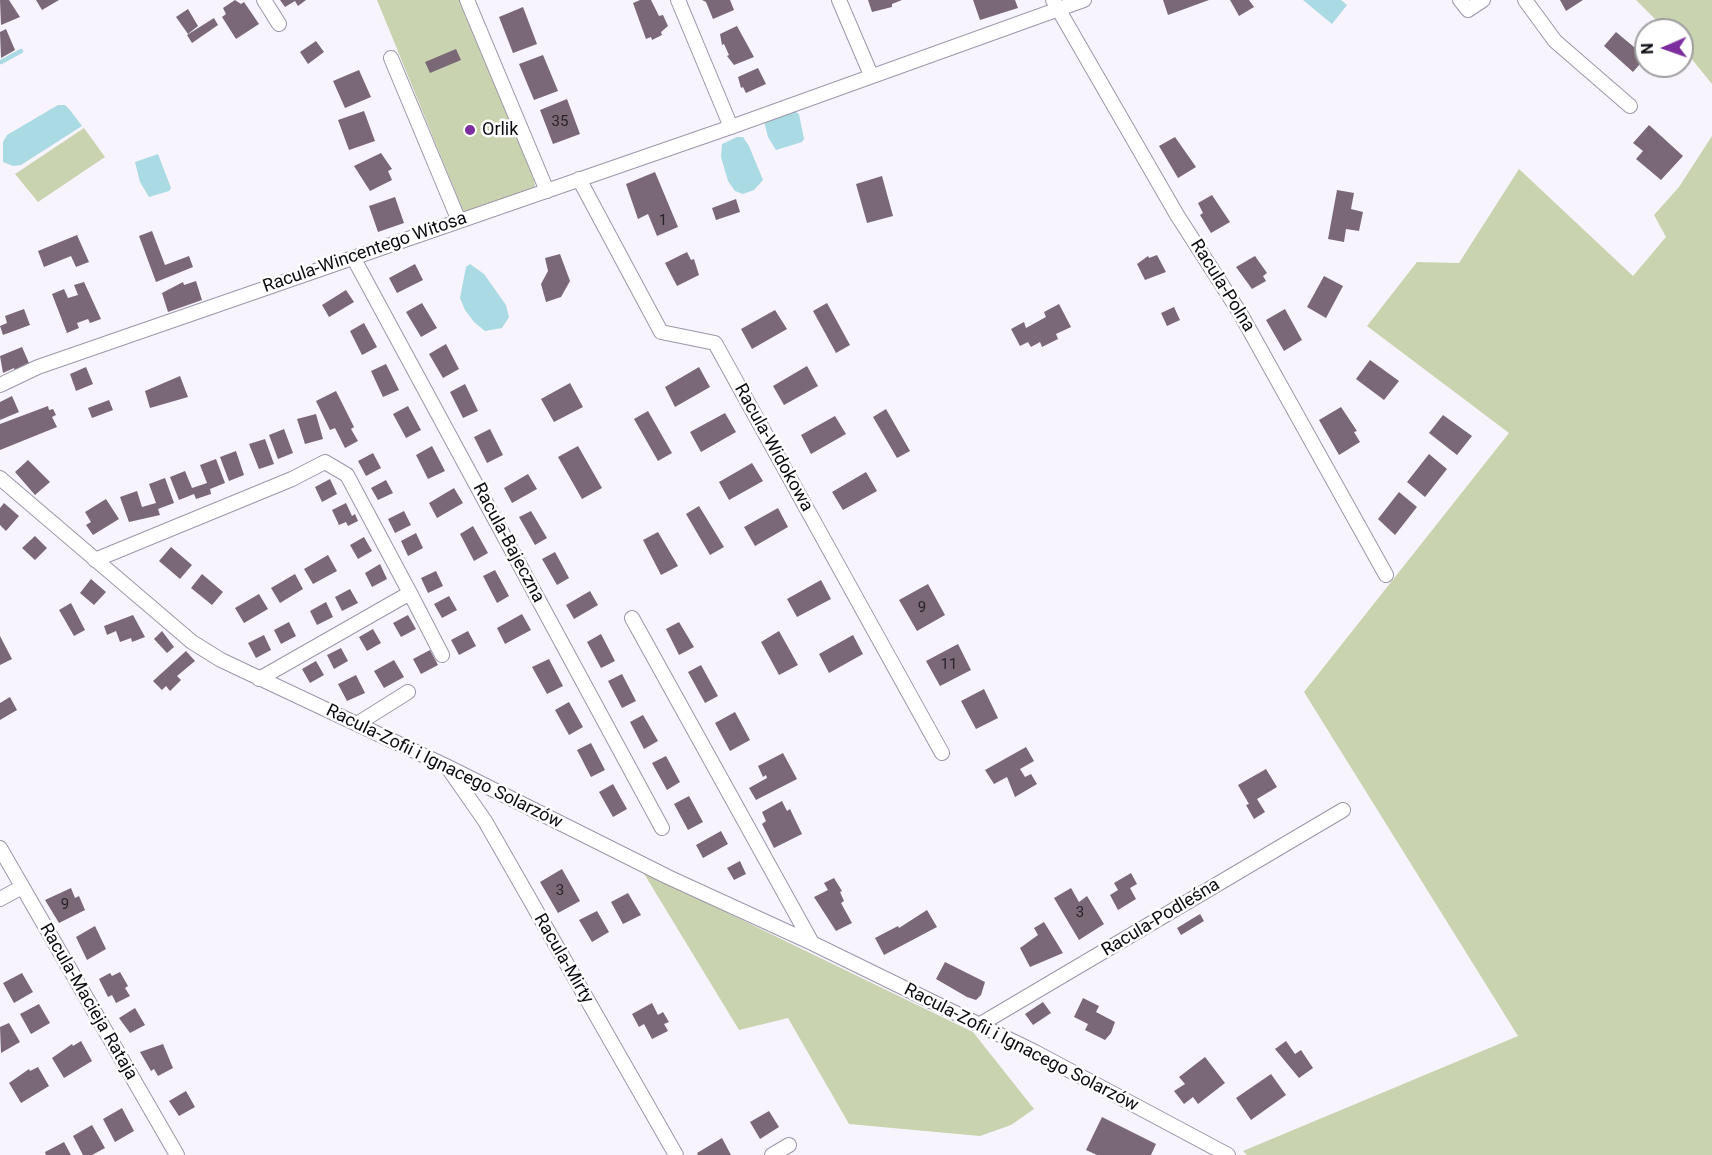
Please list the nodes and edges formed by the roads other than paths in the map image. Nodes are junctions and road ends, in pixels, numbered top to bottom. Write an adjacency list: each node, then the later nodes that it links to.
1 (264, 0): 10 (street)
2 (467, 0): 16 (street)
3 (678, 0): 14 (street)
4 (839, 0): 12 (street)
5 (1084, 0): 9 (street, Racula-Wincentego Witosa)
6 (1460, 0): 7 (street)
7 (1483, 0)
8 (1526, 0): 13 (street)
9 (1055, 5): 12 (street, Racula-Wincentego Witosa); 22 (street, Racula-Polna)
10 (279, 24)
11 (391, 58): 17 (street)
12 (871, 75): 14 (street, Racula-Wincentego Witosa)
13 (1630, 105)
14 (731, 127): 15 (street, Racula-Wincentego Witosa)
15 (579, 179): 16 (street, Racula-Wincentego Witosa); 29 (street, Racula-Widokowa)
16 (547, 191): 17 (street, Racula-Wincentego Witosa)
17 (459, 221): 18 (street, Racula-Wincentego Witosa)
18 (354, 259): 19 (street, Racula-Wincentego Witosa); 32 (street, Racula-Bajeczna)
19 (0, 385)
20 (0, 478): 21 (street, Racula-Zofii i Ignacego Solarzów)
21 (95, 560): 23 (street); 26 (street, Racula-Zofii i Ignacego Solarzów)
22 (1386, 574)
23 (410, 593): 25 (street); 26 (street)
24 (632, 618): 36 (street)
25 (442, 655)
26 (260, 679): 28 (street, Racula-Zofii i Ignacego Solarzów)
27 (408, 692): 28 (street)
28 (357, 724): 30 (street, Racula-Zofii i Ignacego Solarzów)
29 (942, 753)
30 (447, 766): 36 (street, Racula-Zofii i Ignacego Solarzów); 40 (street, Racula-Mirty)
31 (1343, 810): 37 (street, Racula-Podleśna)
32 (662, 828)
33 (0, 848): 34 (street, Racula-Macieja Rataja)
34 (22, 887): 35 (street); 39 (street, Racula-Macieja Rataja)
35 (0, 899)
36 (812, 943): 37 (street, Racula-Zofii i Ignacego Solarzów)
37 (979, 1025): 42 (street, Racula-Zofii i Ignacego Solarzów)
38 (789, 1145): 41 (street)
39 (177, 1155)
40 (676, 1155)
41 (772, 1155)
42 (1228, 1155)

